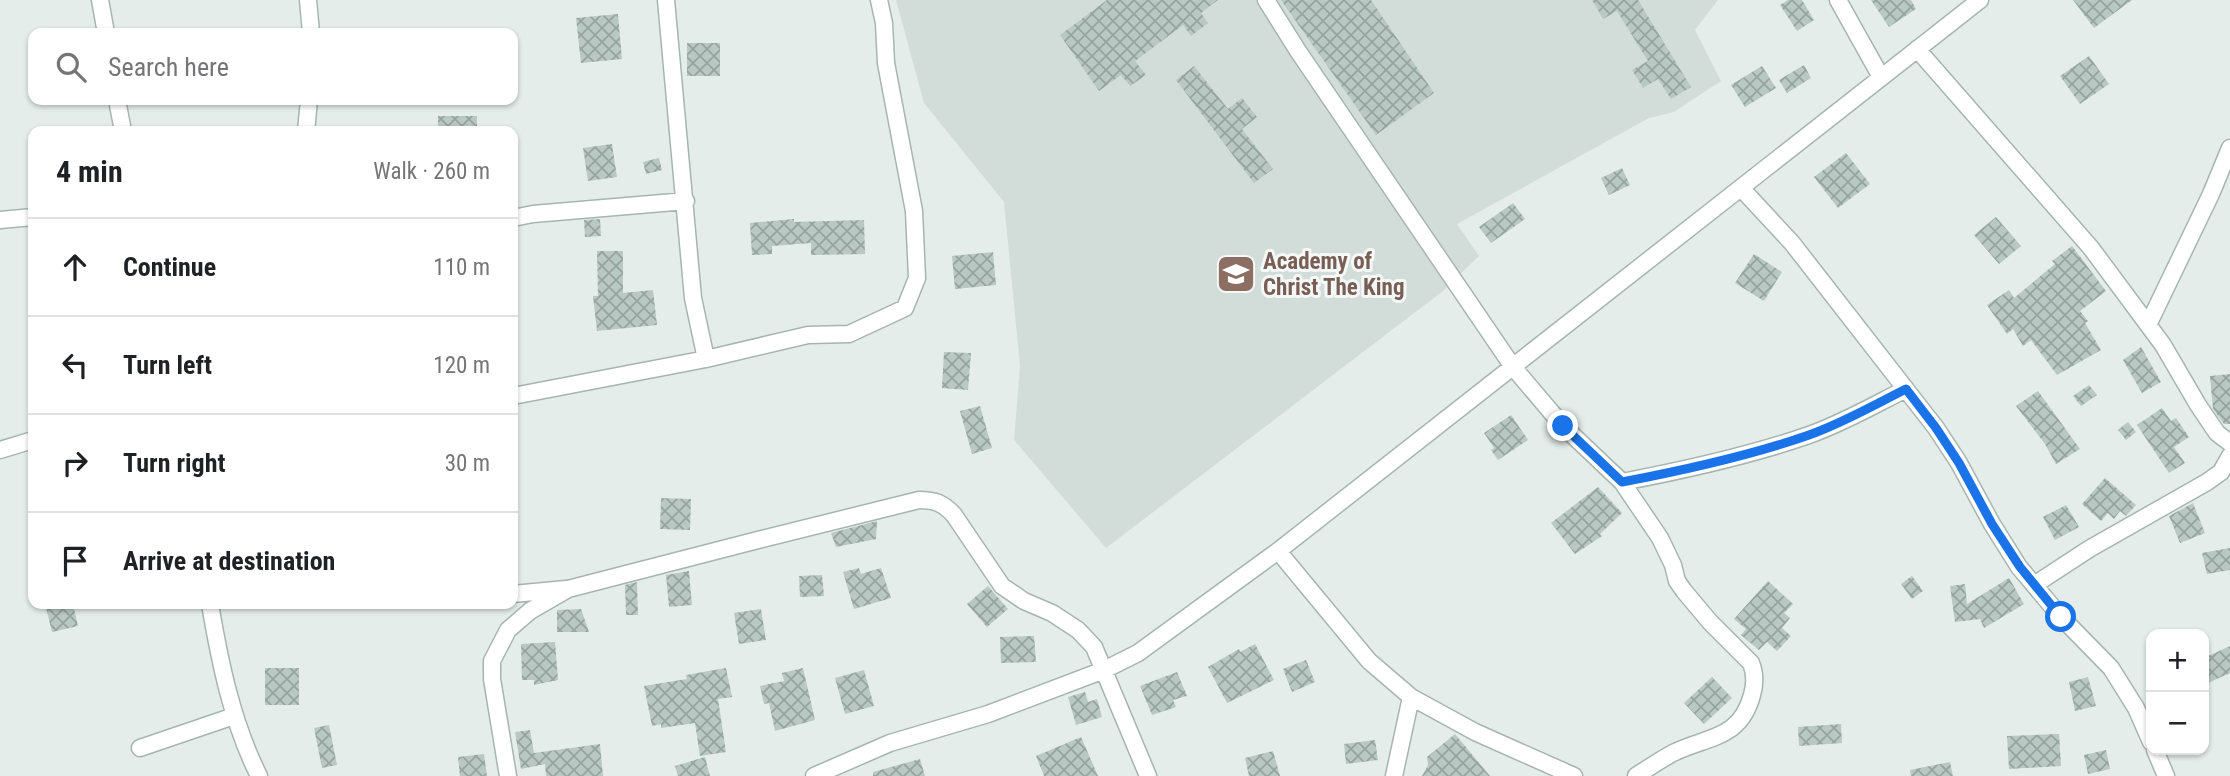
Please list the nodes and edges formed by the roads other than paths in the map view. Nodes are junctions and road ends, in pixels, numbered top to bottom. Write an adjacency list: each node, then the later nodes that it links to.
1 (100, 0): 8 (street)
2 (308, 0): 9 (street)
3 (666, 0): 18 (street)
4 (879, 0): 23 (street)
5 (1266, 0): 24 (street)
6 (1838, 0): 11 (street)
7 (1980, 0): 10 (street)
8 (105, 28)
9 (311, 28)
10 (1917, 49): 11 (street); 22 (street)
11 (1881, 77): 17 (street)
12 (118, 105): 14 (street)
13 (309, 105): 15 (street)
14 (122, 126)
15 (306, 126)
16 (2230, 148): 22 (street)
17 (1741, 188): 24 (street); 25 (street)
18 (686, 201): 19 (street); 23 (street)
19 (518, 217)
20 (28, 218): 21 (street)
21 (0, 220)
22 (2148, 325): 28 (street)
23 (706, 359): 26 (street)
24 (1513, 368): 31 (street); 32 (street)
25 (1906, 389): 31 (street); 33 (street)
26 (518, 395)
27 (28, 442): 29 (street)
28 (2230, 443)
29 (0, 450)
30 (2230, 456): 33 (street)
31 (1622, 482): 49 (street)
32 (1278, 551): 37 (street); 38 (street)
33 (2034, 585): 40 (street)
34 (568, 589): 35 (street); 37 (street); 44 (street)
35 (518, 593)
36 (211, 609): 39 (street)
37 (1104, 670): 45 (street); 46 (street)
38 (1411, 697): 47 (street); 48 (street)
39 (234, 716): 41 (street); 43 (street)
40 (2146, 731)
41 (139, 748)
42 (2157, 755): 50 (street)
43 (259, 776)
44 (508, 776)
45 (814, 776)
46 (1148, 776)
47 (1394, 776)
48 (1574, 776)
49 (1636, 776)
50 (2166, 776)

